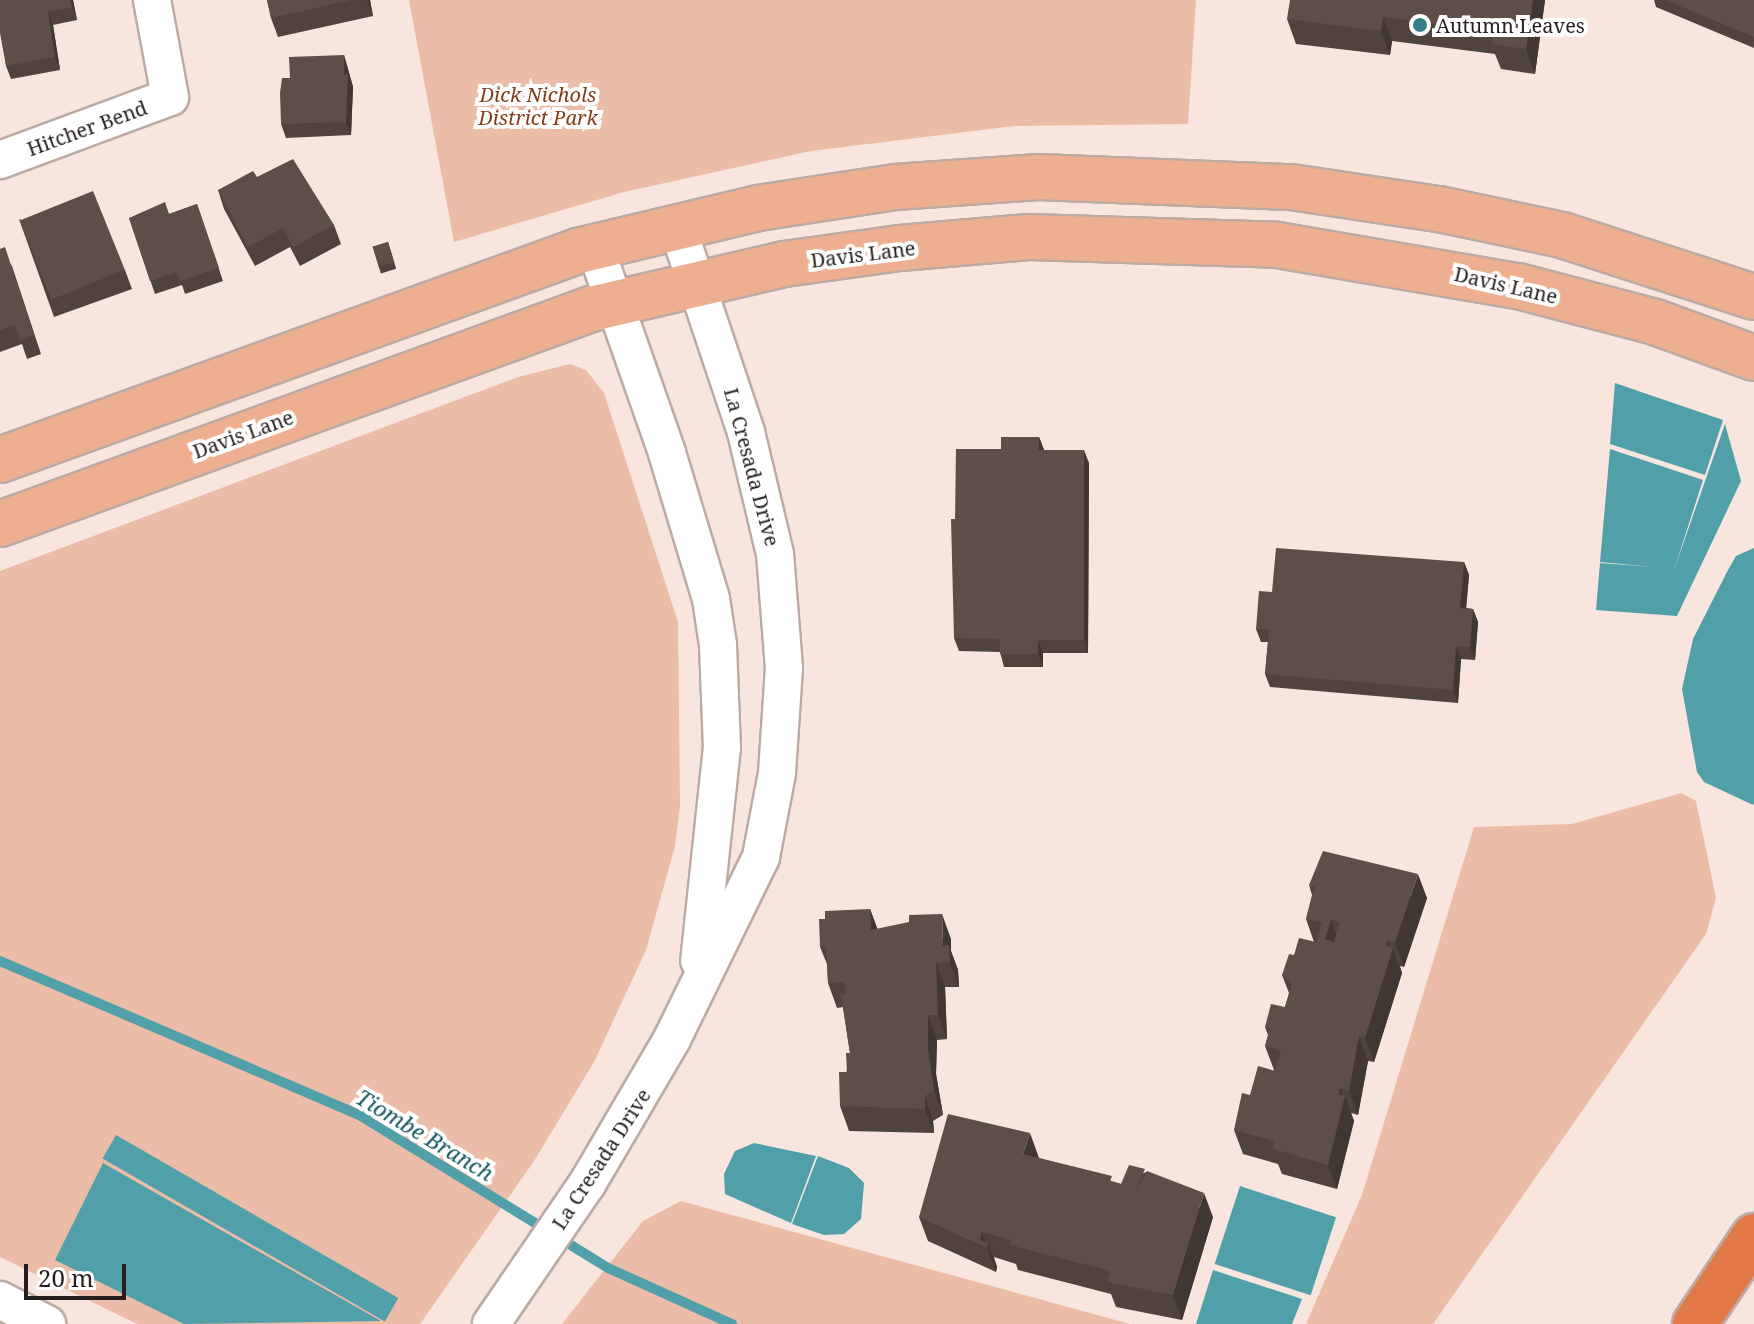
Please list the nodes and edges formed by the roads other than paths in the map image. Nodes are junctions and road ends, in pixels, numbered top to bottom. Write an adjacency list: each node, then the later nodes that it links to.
1 (152, 0): 2 (street, Hitcher Bend)
2 (0, 160)
3 (677, 226): 4 (main road); 6 (main road); 7 (street, La Cresada Drive)
4 (1562, 235): 5 (main road); 8 (main road)
5 (1277, 245): 7 (main road, Davis Lane); 10 (main road, Davis Lane)
6 (595, 247): 9 (street, La Cresada Drive); 11 (main road)
7 (696, 284): 9 (main road, Davis Lane); 13 (street, La Cresada Drive)
8 (1754, 297)
9 (614, 303): 12 (main road, Davis Lane); 13 (street, La Cresada Drive)
10 (1754, 358)
11 (0, 460)
12 (0, 524)
13 (696, 986): 17 (street, La Cresada Drive)
14 (1754, 1236): 18 (highway)
15 (0, 1300): 16 (street)
16 (47, 1324)
17 (491, 1324)
18 (1695, 1324)

